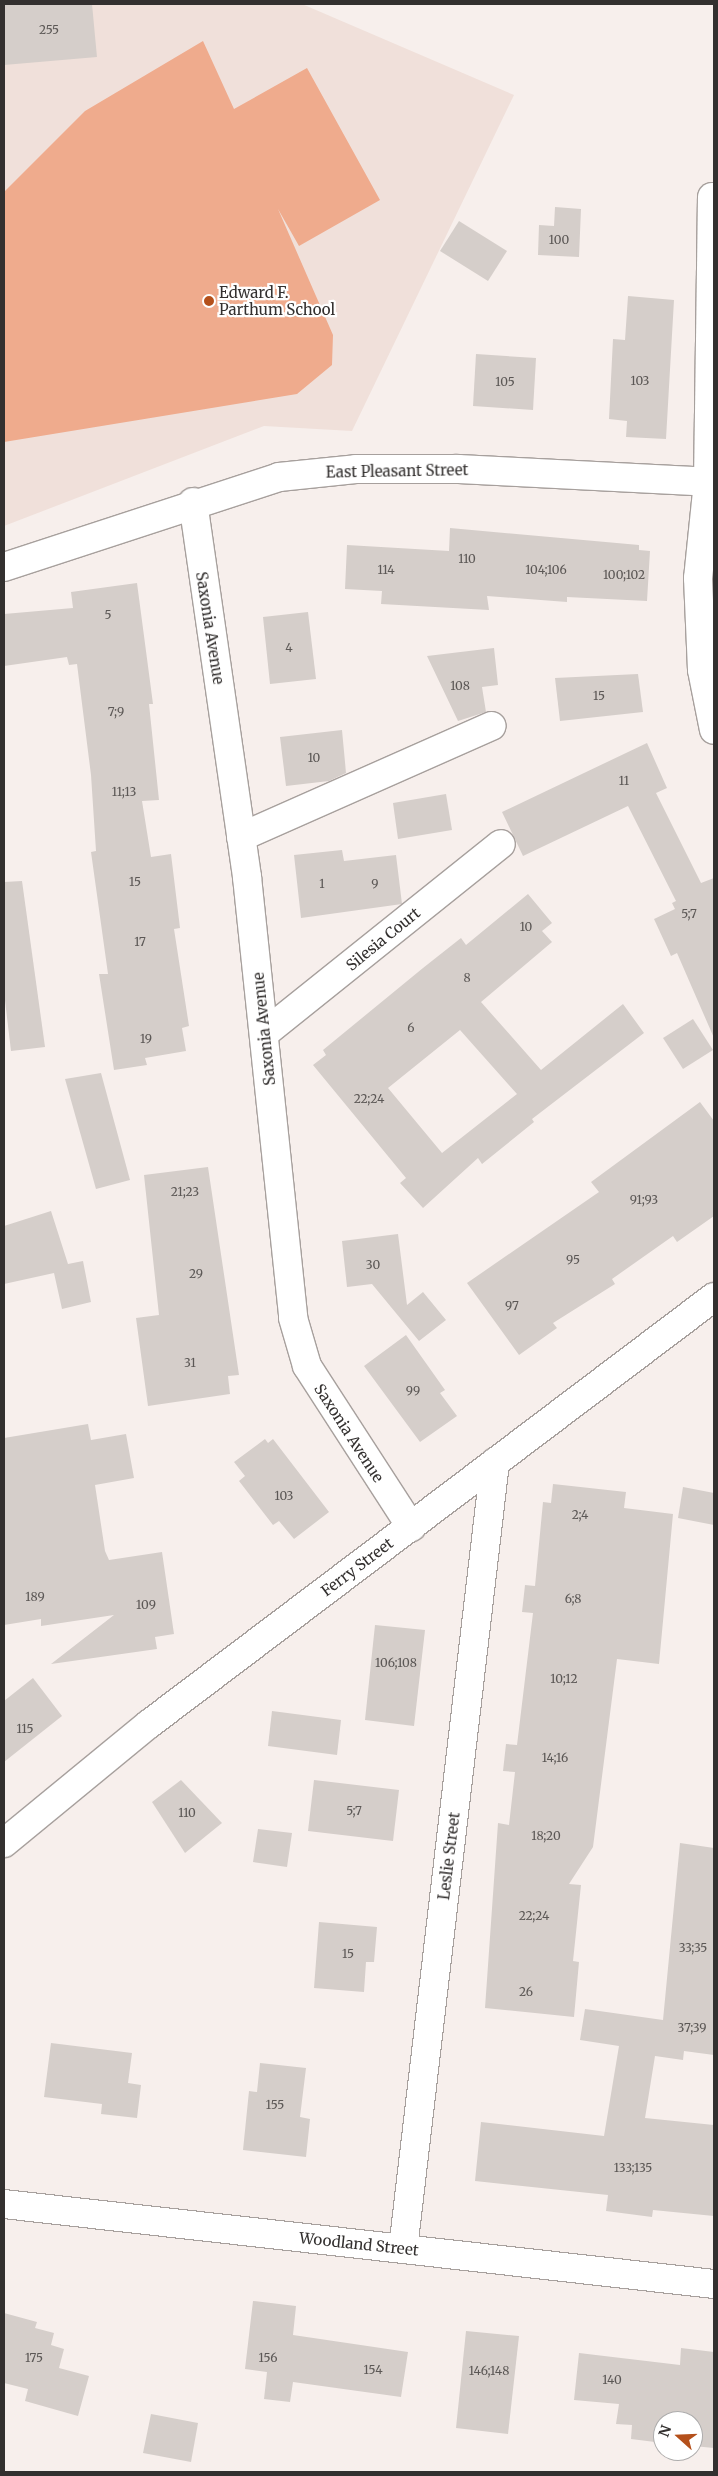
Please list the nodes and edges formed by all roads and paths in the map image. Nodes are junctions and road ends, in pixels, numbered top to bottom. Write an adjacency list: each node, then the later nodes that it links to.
1 (712, 197): 2 (street)
2 (711, 482): 3 (street, East Pleasant Street); 6 (street)
3 (193, 502): 4 (street, East Pleasant Street); 7 (street, Saxonia Avenue)
4 (4, 567)
5 (492, 726): 7 (street)
6 (714, 730)
7 (241, 837): 9 (street, Saxonia Avenue)
8 (501, 844): 9 (street, Silesia Court)
9 (264, 1033): 12 (street, Saxonia Avenue)
10 (714, 1298): 11 (street, Ferry Street)
11 (495, 1462): 12 (street, Ferry Street); 15 (street, Leslie Street)
12 (411, 1527): 13 (street, Ferry Street)
13 (4, 1843)
14 (4, 2204): 15 (street, Woodland Street)
15 (403, 2249): 16 (street, Woodland Street)
16 (714, 2284)

